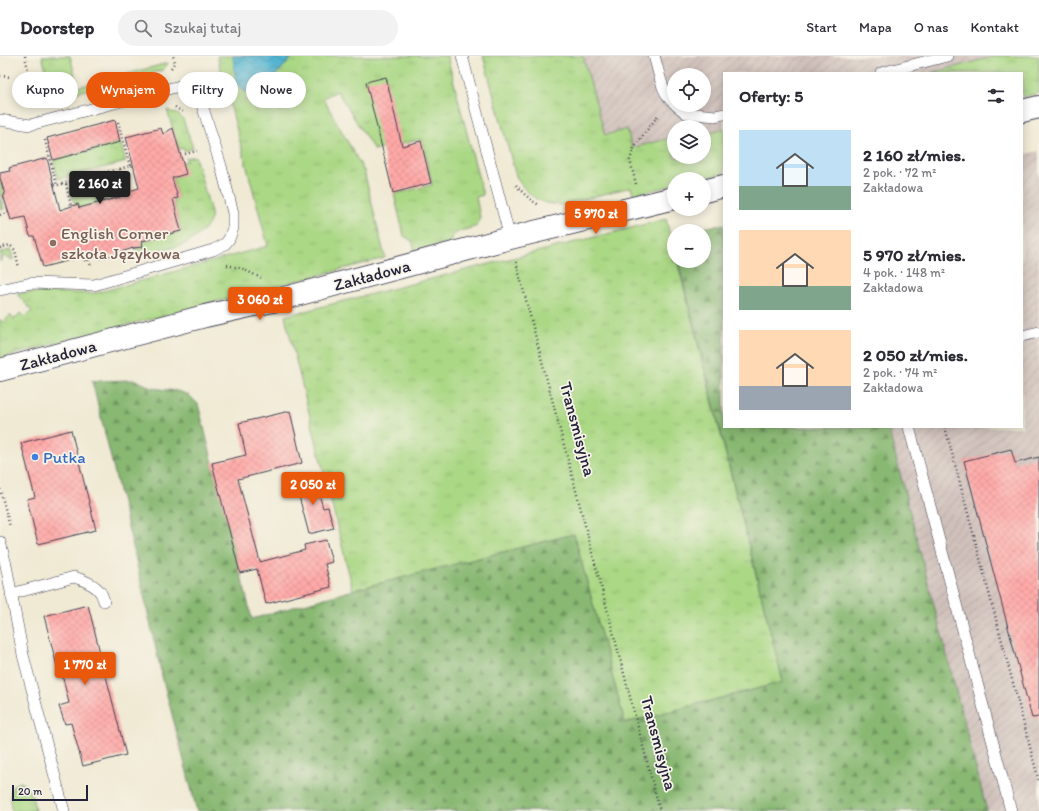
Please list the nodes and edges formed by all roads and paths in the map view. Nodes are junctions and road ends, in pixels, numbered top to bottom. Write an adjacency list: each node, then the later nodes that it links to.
1 (25, 56): 6 (path)
2 (173, 56): 7 (path)
3 (462, 56): 38 (lane)
4 (654, 56): 12 (lane)
5 (947, 56): 8 (lane)
6 (29, 72)
7 (166, 72)
8 (885, 72)
9 (0, 76): 10 (path)
10 (12, 77)
11 (170, 89): 42 (lane)
12 (667, 94)
13 (170, 106): 19 (path)
14 (1039, 107): 17 (street)
15 (98, 108): 23 (lane)
16 (115, 108): 26 (path)
17 (1023, 111)
18 (685, 112): 21 (lane)
19 (186, 114)
20 (660, 114): 30 (path)
21 (723, 114)
22 (0, 120): 23 (lane)
23 (40, 123): 28 (path)
24 (185, 154): 25 (path)
25 (200, 158)
26 (120, 169): 28 (path); 32 (path)
27 (513, 180): 35 (path)
28 (66, 184): 34 (path)
29 (723, 186): 31 (street)
30 (638, 188)
31 (711, 189)
32 (126, 192)
33 (667, 200): 38 (street, Zakładowa)
34 (71, 206)
35 (545, 208)
36 (9, 212): 37 (path)
37 (0, 215)
38 (510, 238): 46 (street, Zakładowa); 54 (path, Transmisyjna)
39 (0, 248): 42 (path)
40 (112, 255): 41 (path)
41 (124, 256)
42 (24, 284): 43 (lane)
43 (0, 290)
44 (1039, 332): 45 (lane)
45 (1023, 336)
46 (0, 370)
47 (909, 428): 55 (lane)
48 (945, 428): 52 (path)
49 (0, 542): 50 (lane)
50 (11, 594): 51 (lane); 53 (lane)
51 (104, 601)
52 (1039, 781)
53 (64, 811)
54 (660, 811)
55 (1011, 811)

